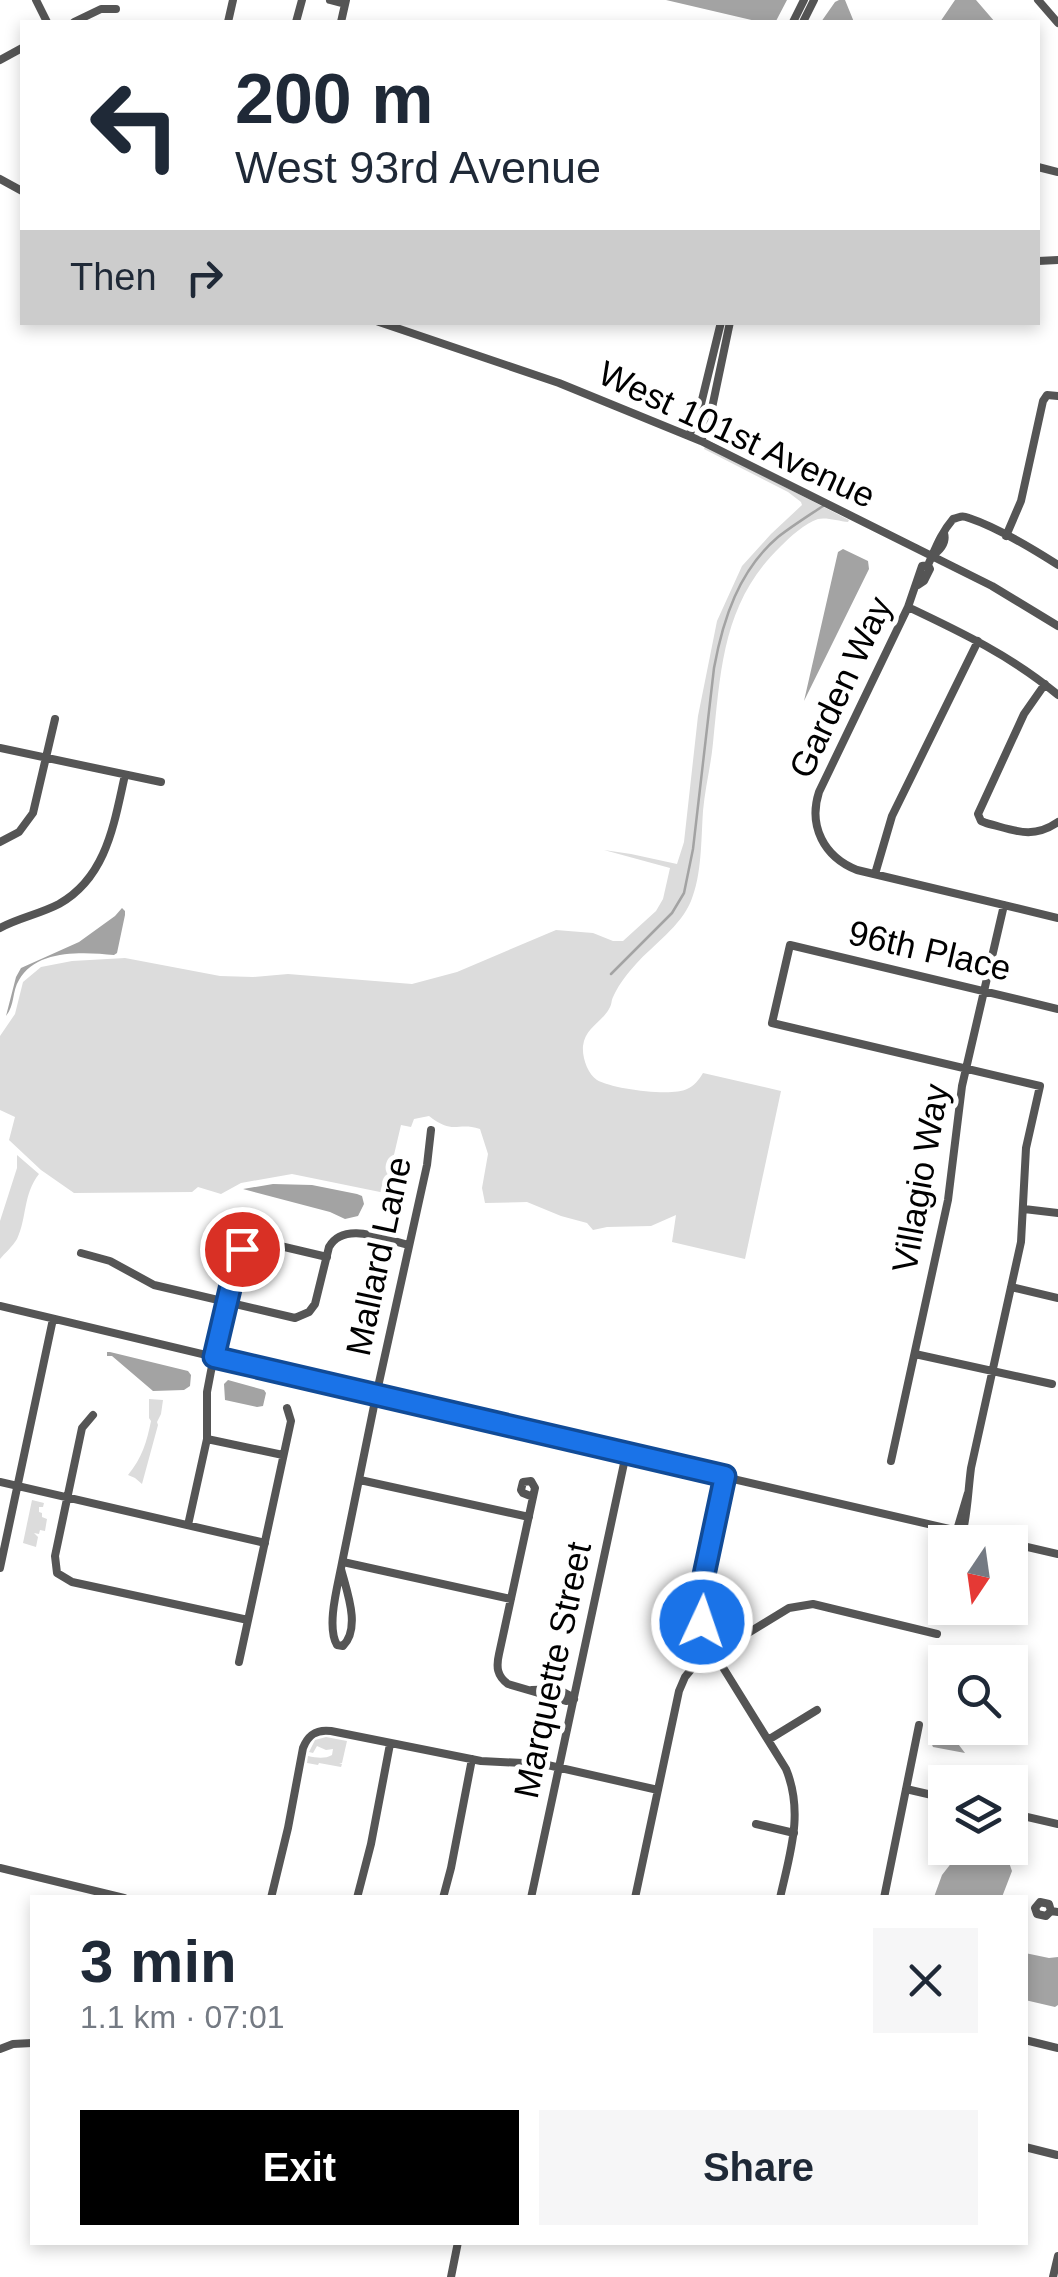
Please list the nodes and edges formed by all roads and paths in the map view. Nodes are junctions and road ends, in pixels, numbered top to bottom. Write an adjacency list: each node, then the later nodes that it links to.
1 (330, 0): 3 (street)
2 (1038, 0): 6 (street)
3 (346, 2)
4 (116, 9): 5 (street)
5 (78, 20)
6 (1058, 23)
7 (1, 180): 8 (street)
8 (0, 192)
9 (389, 325): 13 (street, West 101st Avenue)
10 (720, 325): 13 (street)
11 (729, 325): 14 (street)
12 (1058, 396): 15 (street)
13 (690, 436): 14 (street, West 101st Avenue)
14 (701, 441): 16 (street, West 101st Avenue)
15 (1006, 536): 16 (street, Garden Way); 17 (street)
16 (930, 561): 18 (street, Garden Way); 19 (street, West 101st Avenue)
17 (1058, 564)
18 (908, 607): 20 (street); 30 (street, Garden Way)
19 (1058, 626)
20 (978, 641): 21 (street); 30 (street)
21 (1044, 684): 22 (street); 28 (street)
22 (1058, 695)
23 (55, 719): 25 (street)
24 (0, 748): 25 (street)
25 (46, 758): 26 (street); 29 (street)
26 (125, 774): 27 (street); 33 (street)
27 (161, 782)
28 (1058, 822)
29 (0, 842)
30 (875, 874): 31 (street)
31 (1004, 905): 32 (street); 34 (street, Villagio Way)
32 (1058, 918)
33 (0, 928)
34 (984, 991): 35 (street, 96th Place); 36 (street, Villagio Way); 36 (street, 96th Place)
35 (1058, 1008)
36 (966, 1069): 38 (street); 48 (street, Villagio Way)
37 (431, 1130): 40 (street, Mallard Lane)
38 (1024, 1208): 39 (street); 43 (street)
39 (1058, 1213)
40 (409, 1245): 42 (street); 52 (street, Mallard Lane)
41 (81, 1253): 45 (street)
42 (327, 1257): 45 (street); 45 (street)
43 (1011, 1287): 44 (street); 50 (street)
44 (1058, 1298)
45 (226, 1302): 49 (street)
46 (0, 1306): 47 (street)
47 (53, 1319): 49 (street); 62 (street)
48 (915, 1354): 50 (street); 58 (street, Villagio Way)
49 (214, 1357): 52 (street); 55 (street)
50 (992, 1371): 51 (street); 67 (street)
51 (1052, 1384)
52 (376, 1396): 56 (street); 60 (street, Mallard Lane)
53 (287, 1408): 57 (street)
54 (93, 1415): 63 (street)
55 (206, 1439): 57 (street); 68 (street)
56 (626, 1454): 59 (street); 79 (street, Marquette Street)
57 (284, 1455): 69 (street)
58 (891, 1461)
59 (725, 1476): 66 (street); 77 (street)
60 (360, 1480): 65 (street); 72 (street, Mallard Lane)
61 (0, 1482): 62 (street)
62 (18, 1486): 63 (street); 73 (street)
63 (68, 1497): 68 (street); 75 (street)
64 (533, 1497): 65 (street)
65 (528, 1517): 74 (street)
66 (934, 1525)
67 (961, 1525)
68 (188, 1526): 69 (street)
69 (265, 1542): 75 (street)
70 (1028, 1547): 71 (street)
71 (1058, 1554)
72 (342, 1566): 72 (street, Mallard Lane); 74 (street)
73 (0, 1568)
74 (511, 1598): 79 (street)
75 (248, 1620): 78 (street)
76 (937, 1634): 77 (street)
77 (714, 1653): 82 (street); 87 (street)
78 (240, 1662)
79 (574, 1699): 85 (street, Marquette Street)
80 (816, 1710): 82 (street)
81 (920, 1725): 86 (street)
82 (768, 1740): 92 (street)
83 (390, 1744): 84 (street); 95 (street); 96 (street)
84 (472, 1759): 85 (street); 97 (street)
85 (559, 1768): 87 (street); 98 (street, Marquette Street)
86 (906, 1789): 88 (street); 101 (street)
87 (658, 1790): 99 (street)
88 (928, 1794)
89 (1028, 1817): 91 (street)
90 (756, 1824): 92 (street)
91 (1058, 1824)
92 (794, 1832): 100 (street)
93 (0, 1868): 94 (street)
94 (112, 1895)
95 (272, 1895)
96 (358, 1895)
97 (444, 1895)
98 (532, 1895)
99 (636, 1895)
100 (781, 1895)
101 (885, 1895)
102 (1028, 2041): 105 (street)
103 (30, 2043): 104 (street)
104 (0, 2048)
105 (1058, 2048)
106 (1028, 2148): 107 (street)
107 (1058, 2155)
108 (457, 2245): 110 (street)
109 (1058, 2256): 111 (street)
110 (451, 2277)
111 (1054, 2277)

